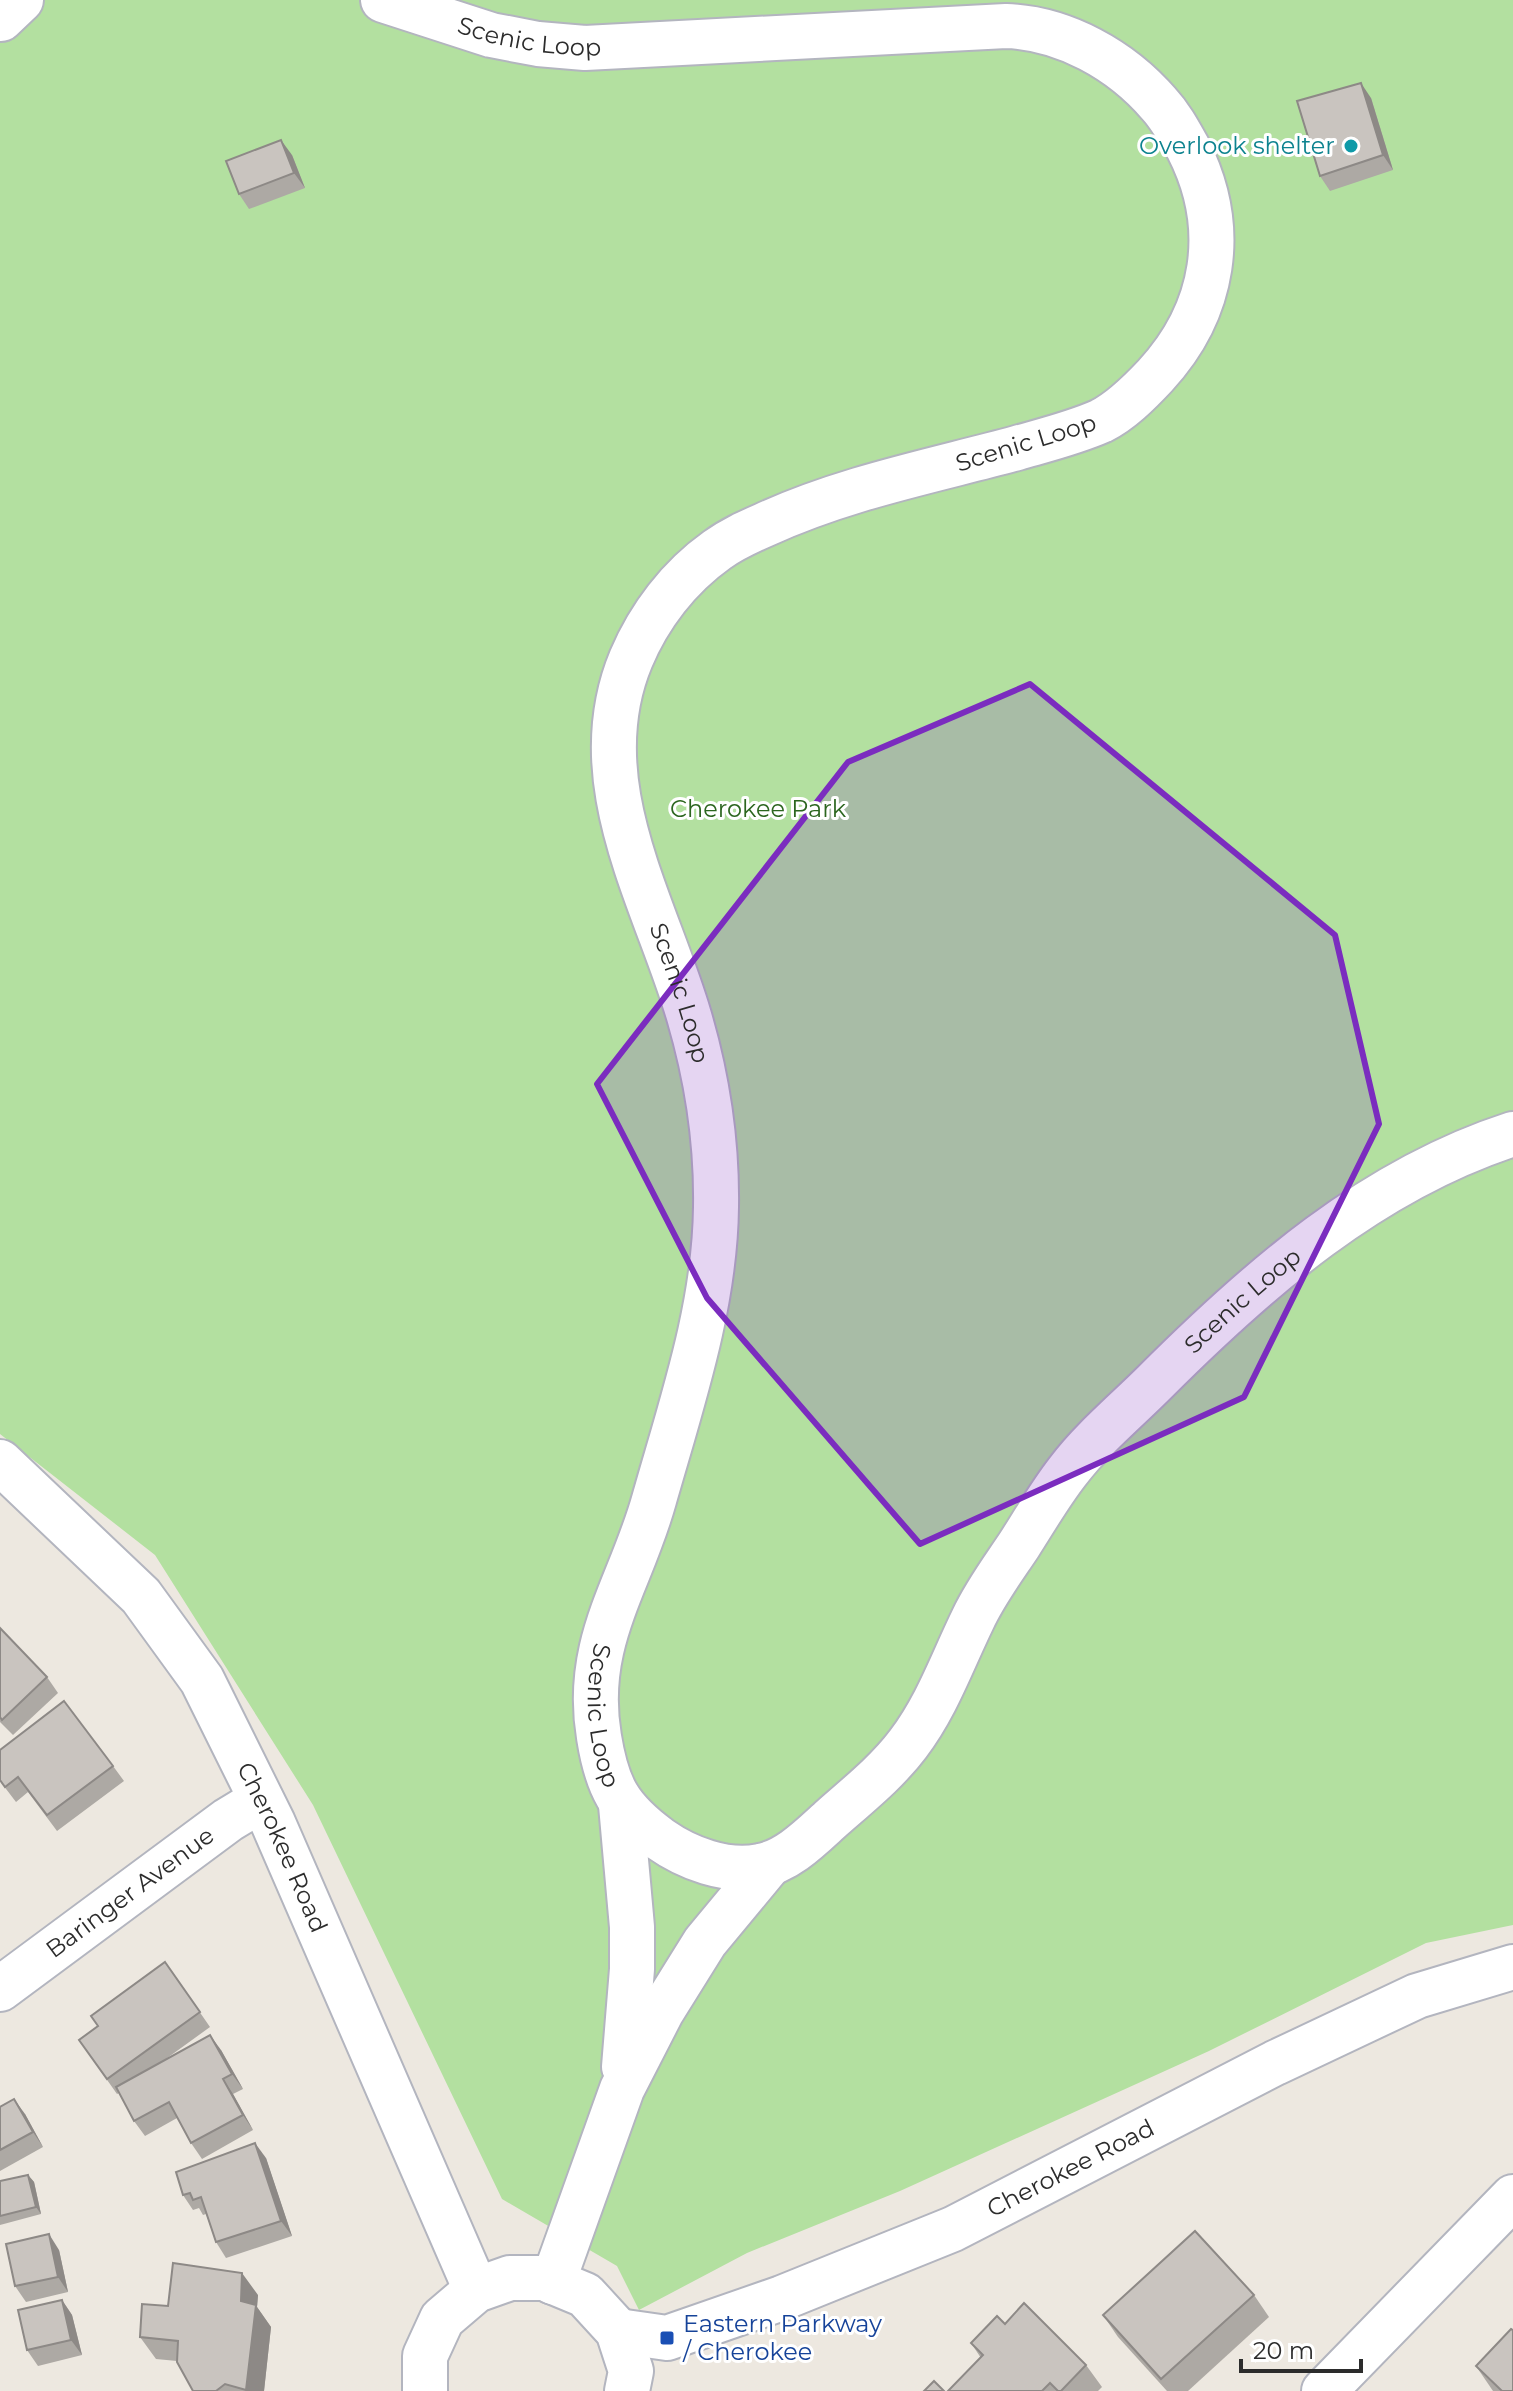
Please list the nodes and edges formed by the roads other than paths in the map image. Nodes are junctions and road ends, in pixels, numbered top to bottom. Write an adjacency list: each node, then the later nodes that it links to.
1 (2, 0): 4 (street)
2 (21, 0): 4 (street)
3 (383, 0): 8 (street, Scenic Loop)
4 (0, 20)
5 (1513, 1134): 9 (street, Scenic Loop)
6 (0, 1462): 7 (street, Cherokee Road)
7 (261, 1800): 11 (street, Baringer Avenue); 15 (street, Cherokee Road)
8 (621, 1805): 9 (street, Scenic Loop); 12 (street)
9 (768, 1866): 12 (street)
10 (1513, 1967): 16 (street, Cherokee Road)
11 (0, 1989)
12 (622, 2089): 14 (street)
13 (1513, 2197): 19 (street)
14 (553, 2282): 15 (street); 16 (street)
15 (476, 2290): 17 (street)
16 (618, 2331): 18 (street)
17 (425, 2391)
18 (627, 2391)
19 (1324, 2391)

